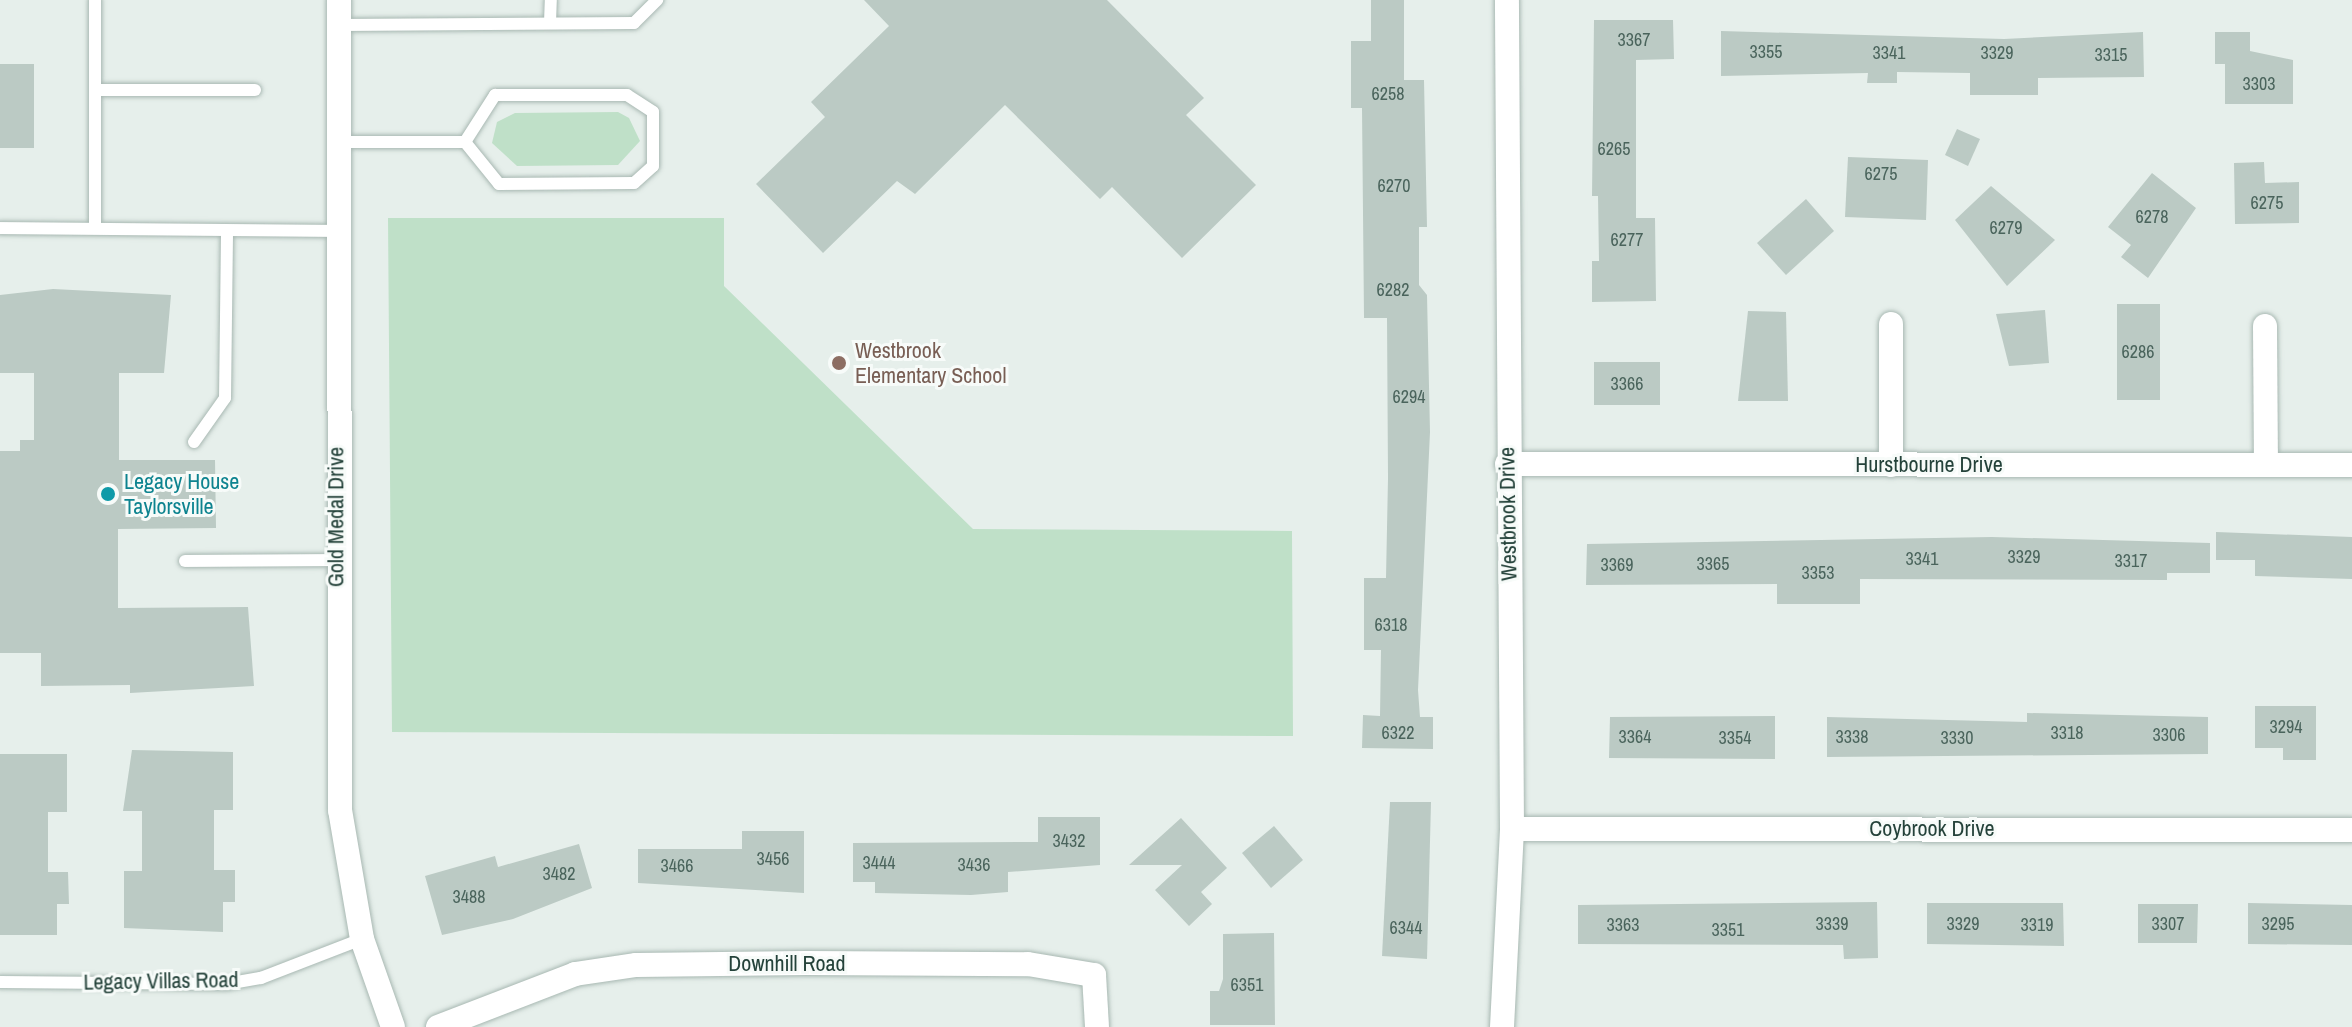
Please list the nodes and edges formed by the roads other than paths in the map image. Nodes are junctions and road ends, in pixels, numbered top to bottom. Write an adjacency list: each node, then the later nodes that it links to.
1 (95, 0): 8 (lane)
2 (339, 0): 7 (street, Gold Medal Drive)
3 (551, 0): 6 (lane)
4 (657, 0): 6 (lane)
5 (1507, 0): 19 (street, Westbrook Drive)
6 (550, 23): 7 (lane)
7 (339, 25): 10 (street, Gold Medal Drive)
8 (96, 90): 9 (lane); 13 (lane)
9 (255, 90)
10 (338, 142): 11 (lane); 14 (street, Gold Medal Drive)
11 (465, 142): 11 (lane)
12 (0, 228): 13 (lane)
13 (95, 228): 15 (lane)
14 (337, 231): 15 (lane); 23 (street, Gold Medal Drive)
15 (227, 232): 18 (lane)
16 (1891, 324): 20 (street)
17 (2265, 326): 21 (street)
18 (194, 442)
19 (1507, 464): 20 (street, Hurstbourne Drive); 25 (street, Westbrook Drive)
20 (1891, 465): 21 (street, Hurstbourne Drive)
21 (2266, 465): 22 (street, Hurstbourne Drive)
22 (2352, 465)
23 (335, 560): 24 (lane); 27 (street, Gold Medal Drive)
24 (185, 561)
25 (1512, 829): 26 (street, Coybrook Drive); 32 (street, Westbrook Drive)
26 (2352, 830)
27 (362, 939): 28 (lane, Legacy Villas Road); 29 (street, Gold Medal Drive)
28 (0, 982)
29 (393, 1027)
30 (438, 1027): 31 (street, Downhill Road)
31 (1097, 1027)
32 (1502, 1027)

